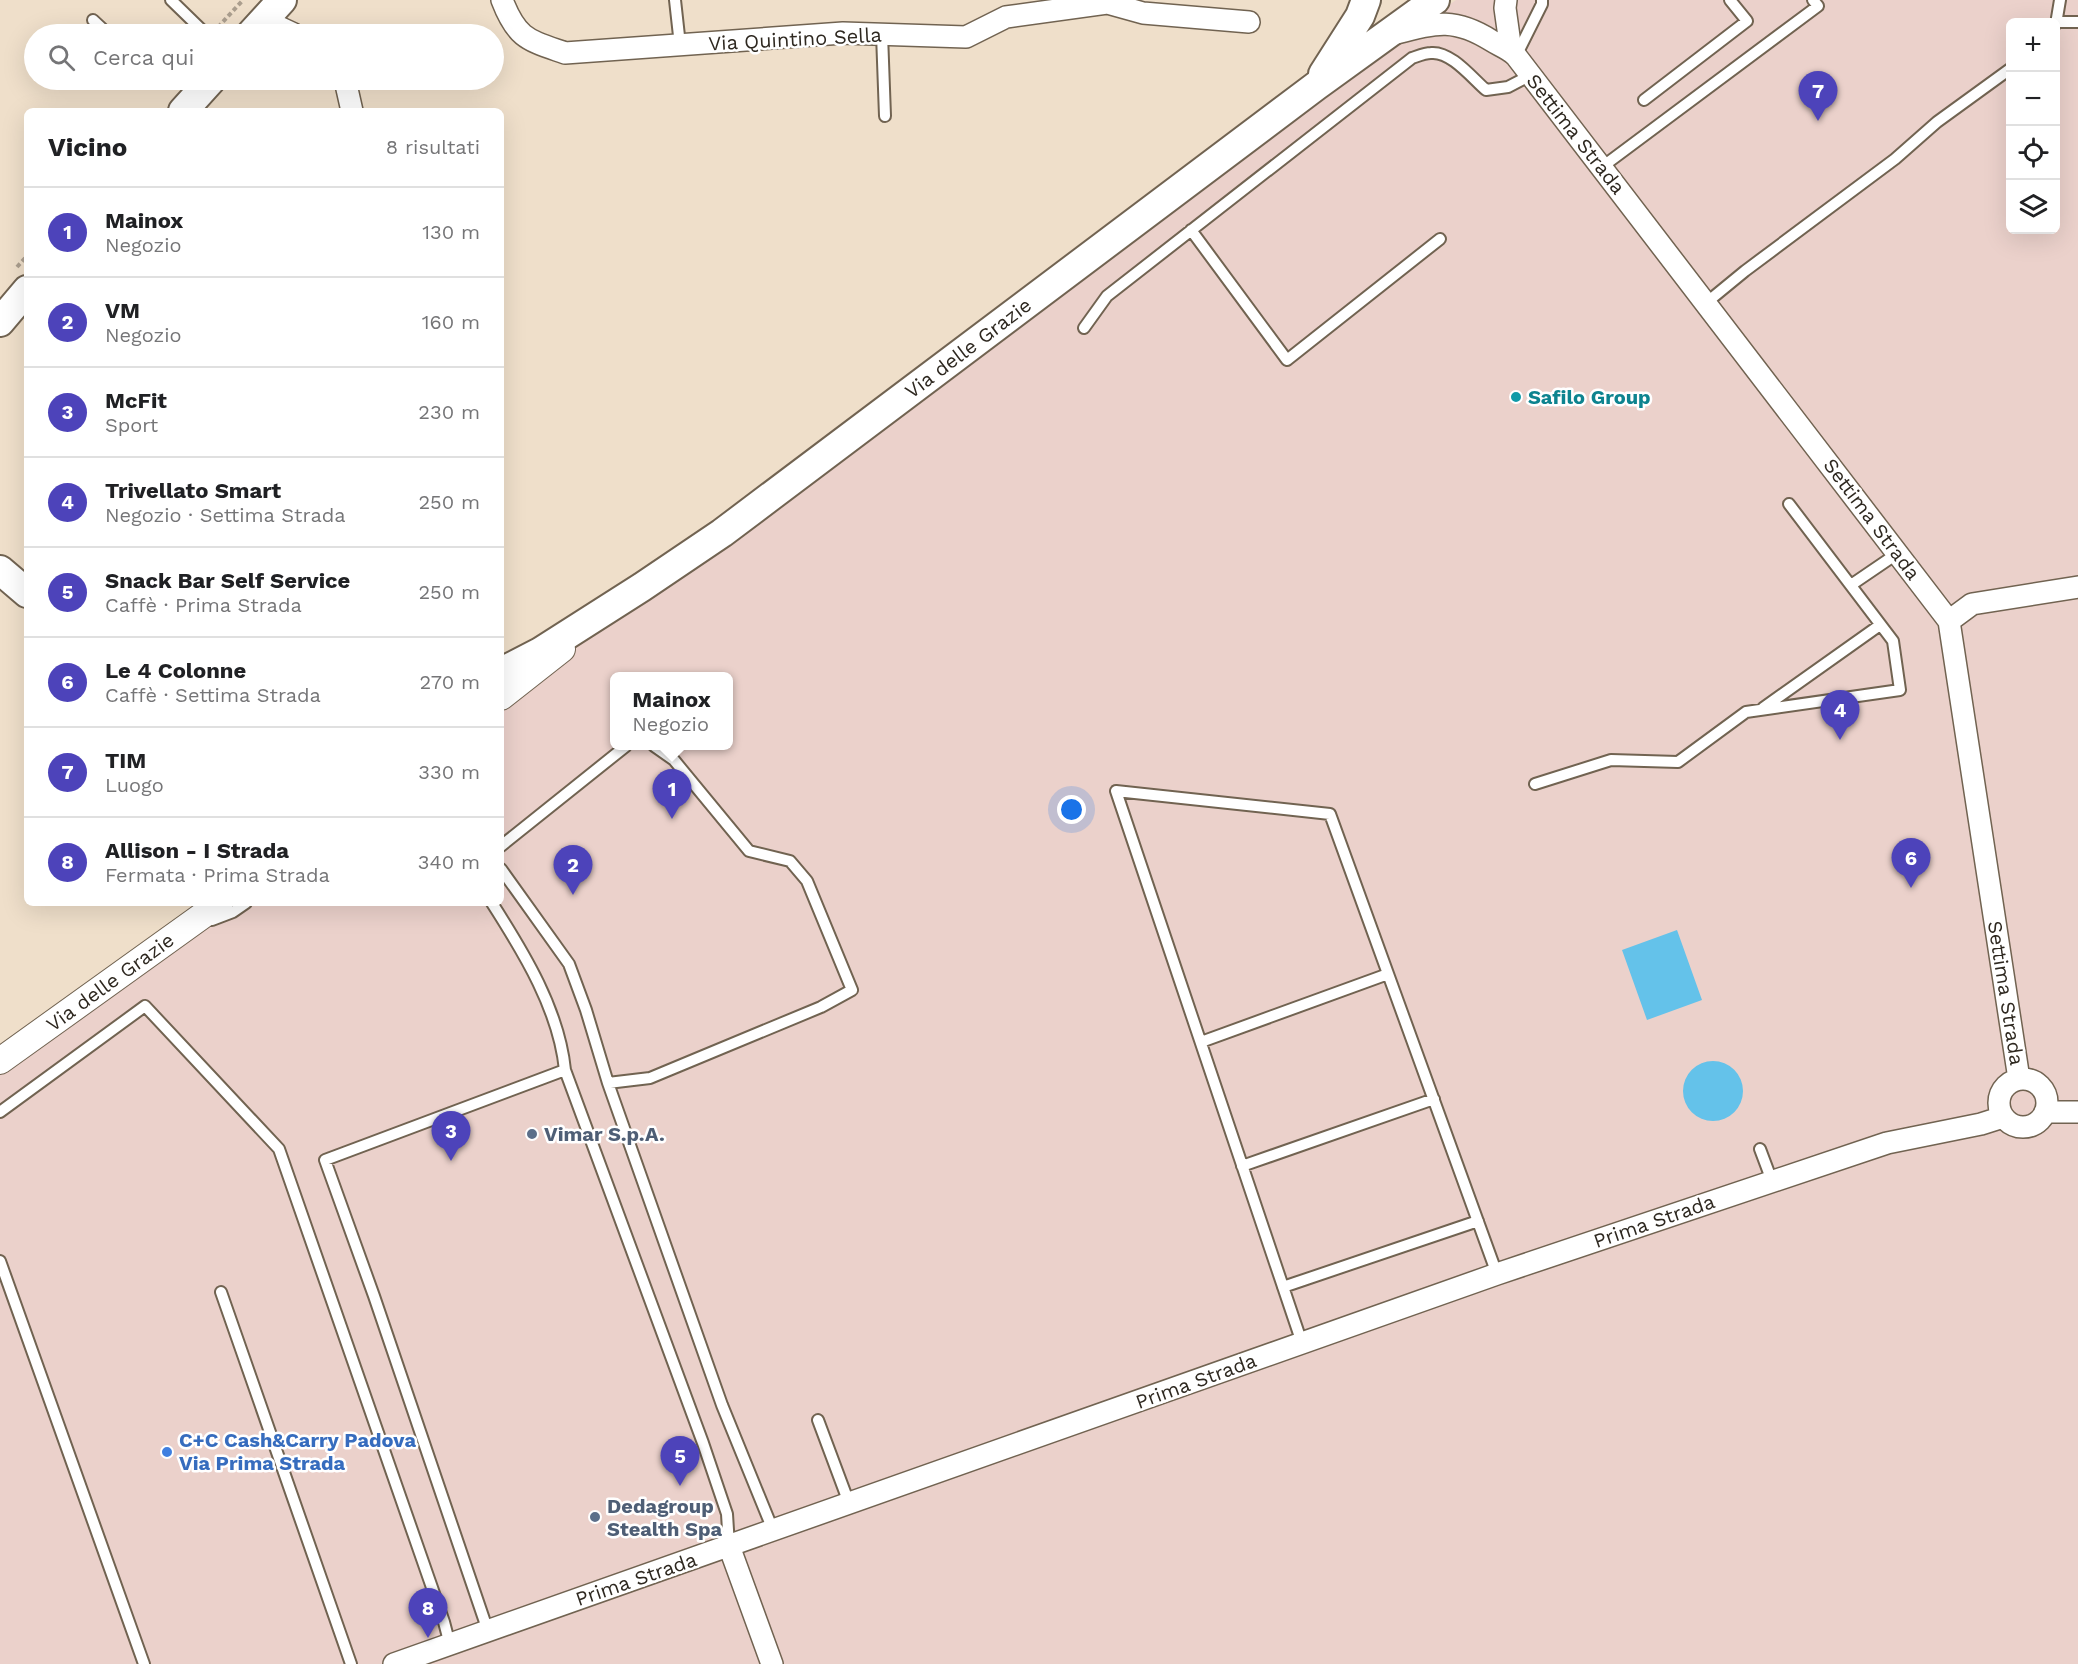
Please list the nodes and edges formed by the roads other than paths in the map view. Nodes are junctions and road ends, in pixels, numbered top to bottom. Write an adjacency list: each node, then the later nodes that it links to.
1 (171, 0): 17 (lane)
2 (502, 0): 20 (street, Via Quintino Sella)
3 (675, 0): 20 (lane)
4 (1366, 0): 24 (main road)
5 (1435, 0): 19 (main road, Via delle Grazie)
6 (1506, 0): 21 (street)
7 (1542, 0): 21 (lane)
8 (1730, 0): 27 (lane)
9 (1813, 0): 31 (lane)
10 (2060, 0): 11 (lane)
11 (2057, 18)
12 (93, 20): 16 (lane)
13 (1249, 22): 18 (street, Via Quintino Sella)
14 (2078, 22): 15 (lane)
15 (2060, 23)
16 (97, 24)
17 (194, 24)
18 (882, 34): 20 (street, Via Quintino Sella); 30 (lane)
19 (1383, 38): 21 (street, Settima Strada); 24 (main road, Via delle Grazie)
20 (680, 45)
21 (1513, 53): 23 (street, Settima Strada)
22 (2006, 72): 36 (lane)
23 (1531, 75): 31 (street, Settima Strada); 32 (lane)
24 (1316, 86): 44 (main road, Via delle Grazie)
25 (202, 90): 28 (main road)
26 (347, 90): 29 (street)
27 (1644, 100)
28 (186, 108)
29 (351, 108)
30 (885, 116)
31 (1602, 167): 36 (street, Settima Strada)
32 (1191, 230): 33 (lane); 39 (lane)
33 (1440, 239)
34 (24, 288): 37 (street)
35 (24, 294): 38 (main road)
36 (1706, 303): 41 (street, Settima Strada)
37 (0, 308)
38 (0, 322)
39 (1084, 328)
40 (1789, 504): 43 (lane)
41 (1898, 553): 43 (lane); 47 (street, Settima Strada)
42 (0, 570): 46 (main road)
43 (1851, 585): 48 (lane)
44 (642, 587): 49 (main road); 50 (street, Via delle Grazie)
45 (2078, 587): 47 (street)
46 (24, 590)
47 (1949, 621): 65 (street, Settima Strada)
48 (1880, 625): 51 (lane); 51 (lane)
49 (504, 670)
50 (504, 695)
51 (1762, 709): 54 (lane)
52 (621, 750): 55 (lane)
53 (660, 750): 66 (lane)
54 (1535, 784)
55 (504, 844)
56 (504, 872): 66 (lane)
57 (216, 906): 60 (street, Via delle Grazie)
58 (242, 906): 60 (lane)
59 (494, 906): 64 (lane)
60 (181, 931): 63 (street, Via delle Grazie)
61 (1388, 974): 62 (lane); 62 (lane); 67 (lane)
62 (1201, 1042): 73 (lane)
63 (0, 1061)
64 (565, 1070): 84 (lane); 85 (lane)
65 (2019, 1079): 69 (street); 71 (street)
66 (608, 1083): 83 (lane)
67 (1434, 1099): 73 (lane); 75 (lane)
68 (0, 1112): 86 (lane)
69 (2045, 1112): 70 (street); 71 (street)
70 (2078, 1112)
71 (2003, 1117): 74 (street, Prima Strada)
72 (1760, 1149): 74 (lane)
73 (1242, 1166): 78 (lane)
74 (1772, 1181): 77 (street, Prima Strada)
75 (1478, 1221): 77 (lane); 78 (lane)
76 (0, 1262): 87 (lane)
77 (1497, 1274): 80 (street, Prima Strada)
78 (1283, 1287): 80 (lane)
79 (221, 1292): 88 (lane)
80 (1302, 1343): 82 (street, Prima Strada)
81 (818, 1420): 82 (lane)
82 (849, 1503): 83 (street, Prima Strada)
83 (773, 1530): 84 (street, Prima Strada)
84 (729, 1546): 85 (street, Prima Strada); 90 (street)
85 (488, 1631): 86 (street, Prima Strada)
86 (450, 1645): 89 (street, Prima Strada)
87 (144, 1664)
88 (351, 1664)
89 (394, 1664)
90 (772, 1664)

